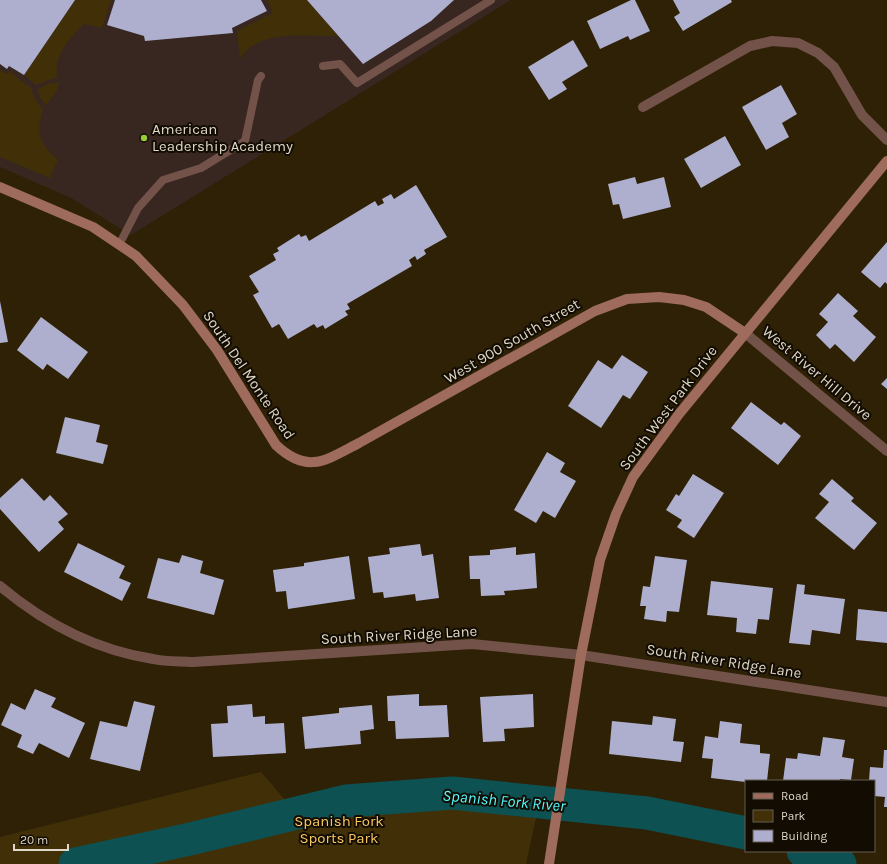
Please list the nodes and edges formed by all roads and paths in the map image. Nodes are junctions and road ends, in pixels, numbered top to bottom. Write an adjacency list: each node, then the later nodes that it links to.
1 (491, 0): 2 (lane)
2 (322, 66)
3 (261, 76): 8 (lane)
4 (643, 107): 5 (street)
5 (887, 140)
6 (887, 161): 9 (street, South West Park Drive)
7 (0, 187): 8 (street, South Del Monte Road)
8 (119, 245): 11 (street, South Del Monte Road)
9 (746, 333): 10 (street, West River Hill Drive); 11 (street, West 900 South Street); 13 (street, South West Park Drive)
10 (887, 451)
11 (297, 461)
12 (0, 586): 13 (street, South River Ridge Lane)
13 (581, 655): 14 (street, South River Ridge Lane); 15 (street, South West Park Drive)
14 (887, 702)
15 (548, 864)

